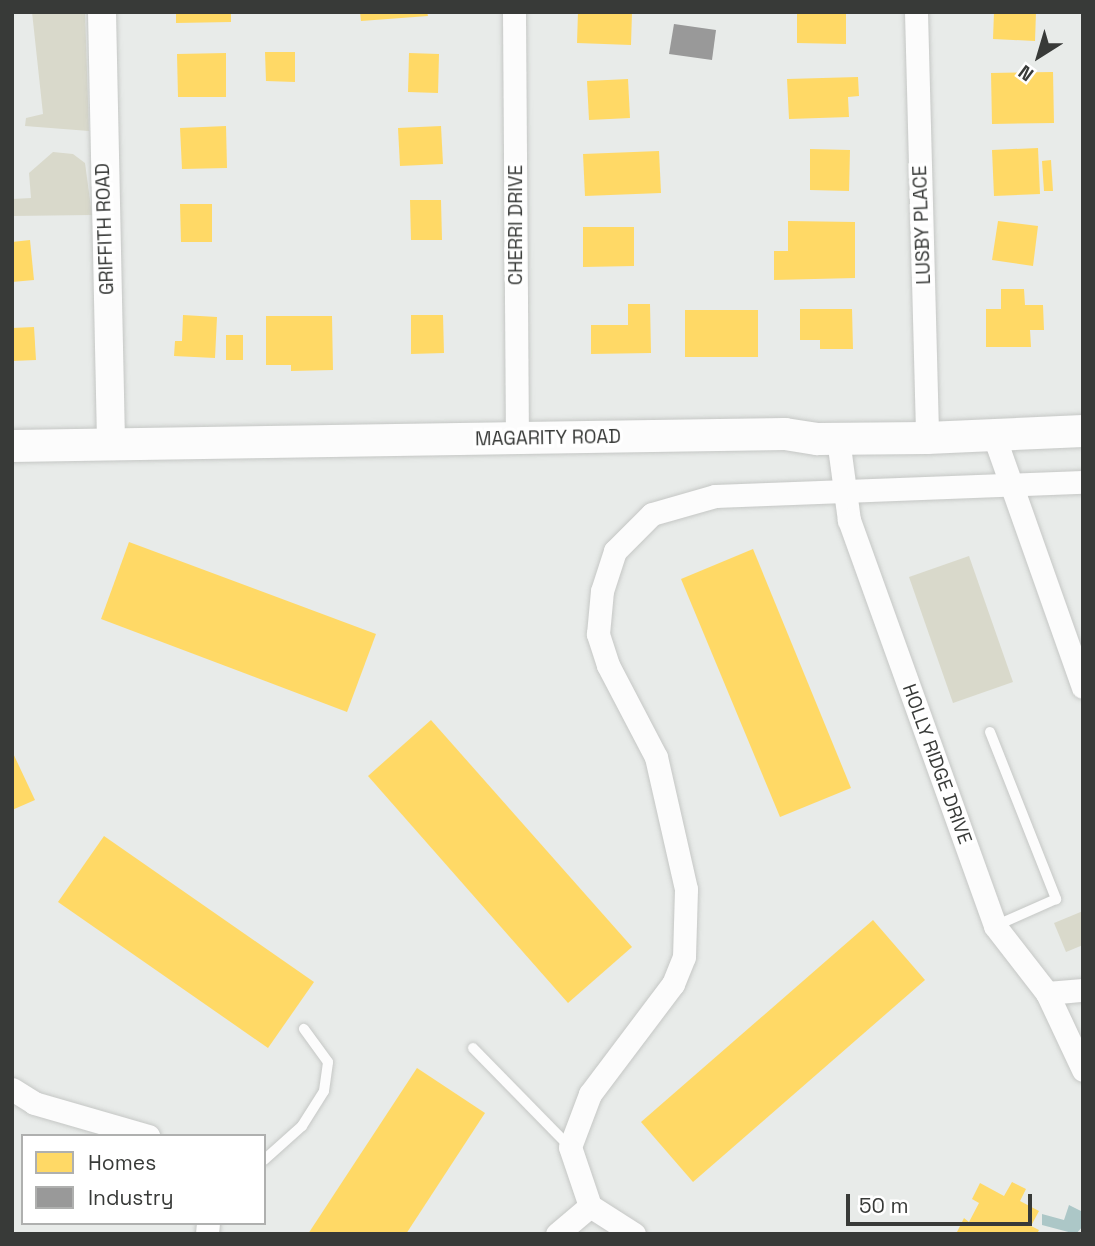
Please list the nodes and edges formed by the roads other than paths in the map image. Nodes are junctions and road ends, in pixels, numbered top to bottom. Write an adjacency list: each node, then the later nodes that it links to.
1 (103, 12): 9 (street, GRIFFITH ROAD)
2 (514, 12): 6 (street, CHERRI DRIVE)
3 (916, 12): 7 (street, LUSBY PLACE)
4 (1083, 431): 5 (main road, MAGARITY ROAD)
5 (995, 436): 7 (main road, MAGARITY ROAD); 12 (street)
6 (517, 438): 8 (main road, MAGARITY ROAD); 9 (main road, MAGARITY ROAD)
7 (927, 438): 8 (main road, MAGARITY ROAD)
8 (838, 439): 13 (street, HOLLY RIDGE DRIVE)
9 (111, 445): 10 (main road, MAGARITY ROAD)
10 (12, 446)
11 (1083, 482): 12 (street)
12 (1011, 488): 13 (street); 14 (street)
13 (844, 494): 16 (street, HOLLY RIDGE DRIVE); 24 (street)
14 (1083, 687)
15 (990, 732): 16 (lane)
16 (995, 926): 18 (street, HOLLY RIDGE DRIVE)
17 (1083, 990): 18 (street)
18 (1047, 993): 21 (street, HOLLY RIDGE DRIVE)
19 (304, 1029): 25 (lane)
20 (473, 1048): 24 (lane)
21 (1083, 1070)
22 (12, 1089): 23 (street)
23 (141, 1134)
24 (570, 1147): 26 (street)
25 (266, 1158)
26 (590, 1206): 27 (street); 28 (street)
27 (557, 1234)
28 (634, 1234)

